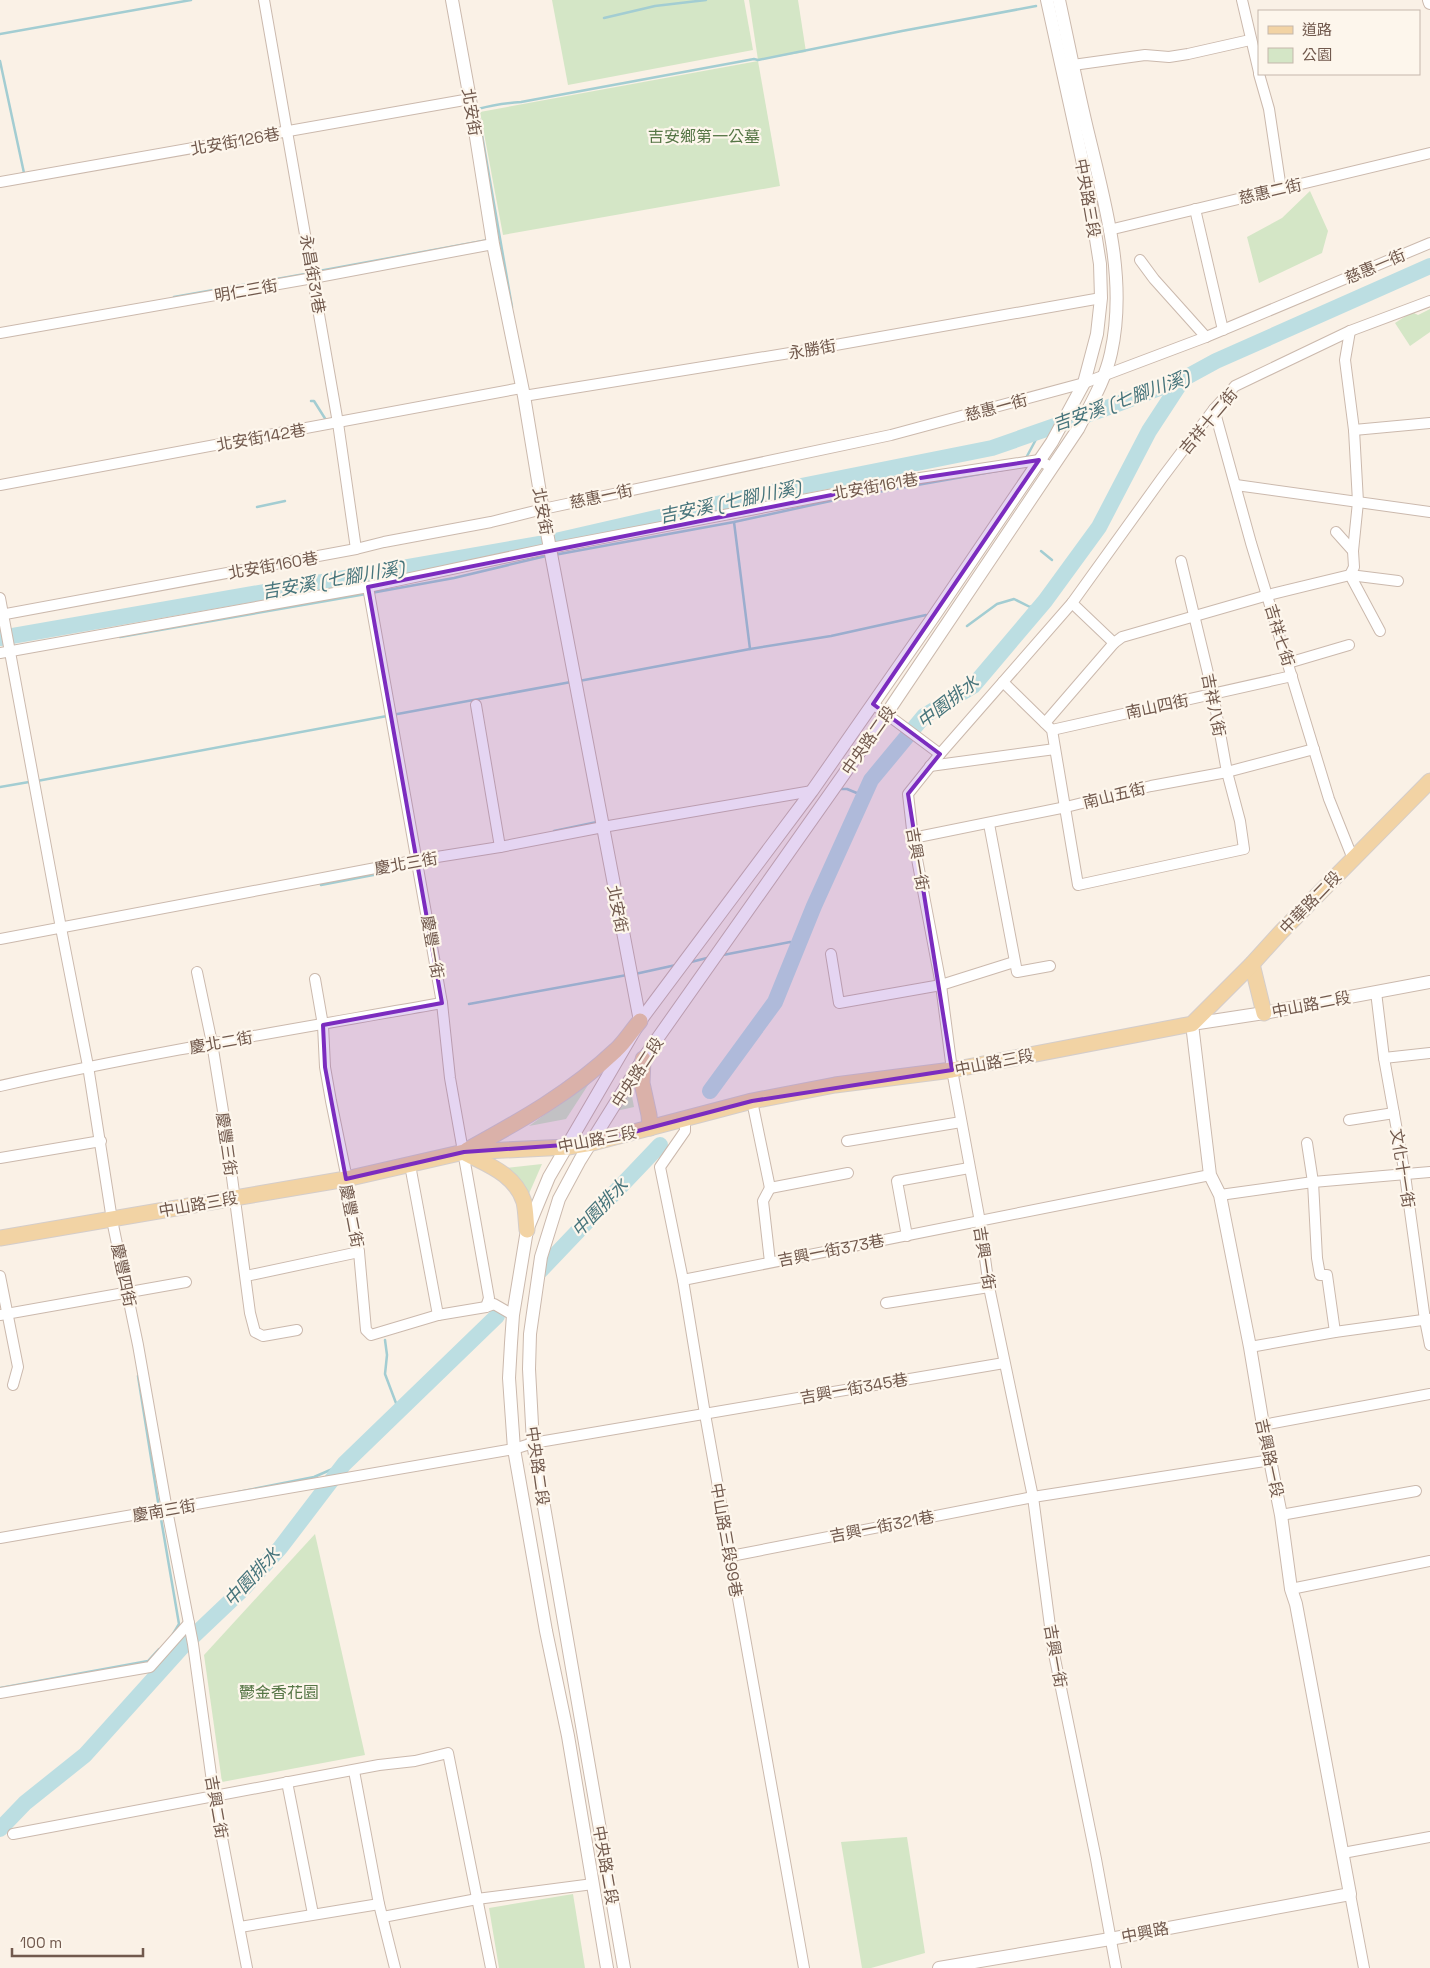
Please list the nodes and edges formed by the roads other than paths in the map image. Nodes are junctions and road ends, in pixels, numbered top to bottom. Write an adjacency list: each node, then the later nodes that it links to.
1 (264, 0): 11 (street, 永昌街31巷)
2 (452, 0): 10 (street, 北安街)
3 (1047, 0): 21 (street, 中央路三段)
4 (1059, 0): 7 (street, 中央路三段)
5 (1242, 0): 6 (street)
6 (1250, 40): 7 (street); 8 (street)
7 (1073, 65): 16 (street, 中央路三段)
8 (1258, 69)
9 (1260, 75): 14 (street)
10 (470, 99): 11 (street, 北安街126巷); 18 (street, 北安街)
11 (288, 132): 13 (street, 北安街126巷); 20 (street, 永昌街31巷)
12 (1430, 153): 14 (street, 慈惠二街)
13 (0, 182)
14 (1281, 189): 15 (street, 慈惠二街)
15 (1195, 209): 16 (street, 慈惠二街); 23 (street)
16 (1109, 230): 27 (street, 中央路三段)
17 (1430, 243): 23 (street, 慈惠一街)
18 (492, 244): 20 (street, 明仁三街); 29 (street, 北安街)
19 (1140, 260): 26 (street)
20 (313, 278): 25 (street, 明仁三街); 31 (street, 永昌街31巷)
21 (1101, 298): 28 (street, 中央路三段); 29 (street, 永勝街)
22 (1430, 301): 24 (street, 吉祥十二街)
23 (1222, 330): 26 (street, 慈惠一街)
24 (1350, 331): 30 (street, 吉祥十二街); 34 (street)
25 (0, 333)
26 (1206, 337): 27 (street, 慈惠一街)
27 (1102, 381): 28 (street, 慈惠一街); 33 (street, 中央路三段)
28 (1084, 383): 35 (street, 中央路三段); 42 (street, 慈惠一街)
29 (522, 392): 31 (street, 北安街142巷); 42 (street, 北安街)
30 (1214, 410): 39 (street, 吉祥七街); 53 (street, 吉祥十二街)
31 (338, 423): 38 (street, 北安街142巷); 45 (street, 永昌街31巷)
32 (1430, 423): 34 (street)
33 (1078, 429): 37 (street, 中央路二段)
34 (1354, 430): 40 (street)
35 (1052, 442): 36 (street, 中央路二段)
36 (1039, 460): 37 (street); 44 (street, 北安街161巷); 64 (street, 中央路二段)
37 (1052, 468): 66 (street, 中央路二段)
38 (0, 485)
39 (1236, 485): 40 (street); 51 (street, 吉祥七街)
40 (1358, 502): 41 (street); 46 (street)
41 (1430, 512)
42 (544, 513): 44 (street, 北安街); 45 (street, 北安街160巷)
43 (1336, 532): 46 (street)
44 (550, 543): 50 (street, 北安街161巷); 77 (street, 北安街)
45 (356, 549): 54 (street, 北安街160巷)
46 (1353, 551): 48 (street)
47 (1181, 560): 55 (street, 吉祥八街)
48 (1350, 575): 49 (street); 51 (street); 56 (street)
49 (1398, 581)
50 (368, 588): 59 (street, 北安街161巷); 81 (street, 慶豐一街)
51 (1268, 595): 55 (street); 60 (street, 吉祥七街)
52 (0, 598): 54 (street, 慶豐四街)
53 (1072, 604): 57 (street); 62 (street, 吉興一街)
54 (1, 614): 59 (street, 慶豐四街)
55 (1195, 617): 57 (street); 63 (street, 吉祥八街)
56 (1380, 631)
57 (1114, 643): 67 (street)
58 (1349, 645): 60 (street)
59 (5, 652): 82 (street, 慶豐四街)
60 (1288, 663): 61 (street, 吉祥七街)
61 (1292, 676): 63 (street, 南山四街); 69 (street, 吉祥七街)
62 (1003, 682): 67 (street); 70 (street, 吉興一街)
63 (1213, 694): 67 (street, 南山四街); 72 (street, 吉祥八街)
64 (872, 704): 66 (street); 74 (street, 中央路二段)
65 (476, 705): 79 (street)
66 (887, 714): 70 (street); 101 (street, 中央路二段)
67 (1048, 726): 68 (street)
68 (1056, 749): 71 (street); 75 (street)
69 (1314, 749): 72 (street, 南山五街); 80 (street, 吉祥七街)
70 (938, 753): 71 (street, 吉興一街)
71 (930, 766): 78 (street, 吉興一街)
72 (1227, 772): 75 (street, 南山五街); 75 (street, 吉祥八街)
73 (1430, 781): 80 (main road, 中華路二段)
74 (812, 791): 77 (street, 慶北三街); 95 (street, 中央路二段)
75 (1066, 807): 76 (street, 南山五街)
76 (989, 824): 78 (street, 南山五街); 85 (street)
77 (602, 827): 79 (street, 慶北三街); 95 (street, 北安街)
78 (913, 838): 91 (street, 吉興一街)
79 (500, 847): 81 (street, 慶北三街)
80 (1353, 859): 86 (main road, 中華路二段)
81 (418, 860): 82 (street, 慶北三街); 93 (street, 慶豐一街)
82 (61, 928): 83 (street, 慶北三街); 102 (street, 慶豐四街)
83 (0, 938)
84 (832, 954): 91 (street)
85 (1014, 962): 87 (street); 91 (street)
86 (1252, 964): 94 (main road); 96 (main road, 中華路二段)
87 (1050, 966)
88 (197, 972): 98 (street, 慶豐三街)
89 (315, 979): 97 (street, 慶豐二街)
90 (1430, 982): 92 (street, 中山路二段)
91 (941, 985): 103 (street, 吉興一街)
92 (1376, 992): 94 (street, 中山路二段); 100 (street, 文化十一街)
93 (442, 1003): 97 (street, 慶北二街); 116 (street, 慶豐一街)
94 (1264, 1013): 96 (street, 中山路二段)
95 (640, 1020): 115 (street, 中央路二段); 116 (main road)
96 (1192, 1024): 103 (main road, 中山路三段); 122 (street, 吉興路一段)
97 (324, 1025): 98 (street, 慶北二街); 124 (street, 慶豐二街)
98 (212, 1043): 102 (street, 慶北二街); 128 (street, 慶豐三街)
99 (1430, 1053): 100 (street)
100 (1384, 1058): 106 (street, 文化十一街)
101 (644, 1059): 110 (main road); 113 (street, 中央路二段)
102 (88, 1066): 104 (street, 慶北二街); 111 (street, 慶豐四街)
103 (952, 1070): 105 (main road, 中山路三段); 109 (street, 吉興一街)
104 (0, 1086)
105 (752, 1101): 107 (main road, 中山路三段); 126 (street)
106 (1394, 1113): 108 (street); 123 (street, 文化十一街)
107 (685, 1119): 110 (main road, 中山路三段); 138 (street, 中山路三段99巷)
108 (1349, 1120)
109 (960, 1122): 112 (street); 119 (street, 吉興一街)
110 (650, 1128): 113 (main road, 中山路三段)
111 (101, 1141): 117 (street); 129 (street, 慶豐四街)
112 (847, 1142)
113 (592, 1143): 115 (main road, 中山路三段); 157 (street, 中央路二段)
114 (1307, 1144): 125 (street)
115 (568, 1147): 116 (main road, 中山路三段); 131 (street, 中央路二段)
116 (464, 1152): 118 (main road, 中山路三段); 131 (main road); 143 (street, 慶豐一街)
117 (0, 1158)
118 (410, 1165): 124 (main road, 中山路三段); 146 (street)
119 (969, 1168): 130 (street, 吉興一街); 132 (street)
120 (1430, 1172): 123 (street)
121 (848, 1173): 126 (street)
122 (1210, 1175): 127 (street, 吉興路一段); 130 (street, 吉興一街373巷)
123 (1405, 1175): 125 (street); 147 (street, 文化十一街)
124 (346, 1179): 128 (main road, 中山路三段); 134 (street, 慶豐二街)
125 (1313, 1182): 127 (street); 149 (street)
126 (770, 1188): 135 (street)
127 (1220, 1195): 151 (street, 吉興路一段)
128 (234, 1197): 129 (main road, 中山路三段); 137 (street, 慶豐三街)
129 (112, 1220): 133 (main road, 中山路三段); 141 (street, 慶豐四街)
130 (980, 1222): 132 (street, 吉興一街373巷); 140 (street, 吉興一街)
131 (527, 1230): 145 (street, 中央路二段)
132 (907, 1236): 135 (street, 吉興一街373巷)
133 (0, 1238)
134 (360, 1252): 137 (street); 146 (street, 慶豐二街)
135 (770, 1262): 138 (street, 吉興一街373巷)
136 (0, 1276): 144 (street)
137 (246, 1276): 148 (street, 慶豐三街)
138 (683, 1280): 155 (street, 中山路三段99巷)
139 (186, 1282): 141 (street)
140 (989, 1287): 142 (street); 152 (street, 吉興一街)
141 (128, 1292): 144 (street); 161 (street, 慶豐四街)
142 (886, 1303)
143 (486, 1307): 145 (street); 146 (street, 慶豐二街)
144 (4, 1314): 153 (street)
145 (513, 1315): 157 (street, 中央路二段)
146 (438, 1316)
147 (1427, 1320): 149 (street); 150 (street, 文化十一街)
148 (297, 1330)
149 (1335, 1332): 151 (street)
150 (1430, 1345)
151 (1250, 1347): 156 (street, 吉興路一段)
152 (1004, 1363): 155 (street, 吉興一街345巷); 160 (street, 吉興一街)
153 (13, 1385)
154 (1430, 1394): 156 (street)
155 (704, 1414): 157 (street, 吉興一街345巷); 164 (street, 中山路三段99巷)
156 (1262, 1425): 158 (street, 吉興路一段)
157 (524, 1446): 161 (street, 慶南三街); 175 (street, 中央路二段); 187 (street, 中央路二段)
158 (1271, 1460): 160 (street, 吉興一街321巷); 162 (street, 吉興路一段)
159 (1416, 1491): 162 (street)
160 (1032, 1497): 164 (street, 吉興一街321巷); 182 (street, 吉興一街)
161 (167, 1510): 163 (street, 慶南三街); 167 (street, 慶豐四街)
162 (1282, 1515): 166 (street, 吉興路一段)
163 (0, 1538)
164 (731, 1556): 188 (street, 中山路三段99巷)
165 (1430, 1561): 166 (street)
166 (1291, 1589): 174 (street, 吉興路一段)
167 (189, 1623): 168 (street); 171 (street, 吉興二街)
168 (0, 1693)
169 (354, 1771): 170 (street); 177 (street); 178 (street)
170 (287, 1782): 171 (street); 179 (street)
171 (214, 1796): 172 (street); 181 (street, 吉興二街)
172 (12, 1834)
173 (1430, 1837): 174 (street)
174 (1343, 1853): 176 (street, 吉興路一段)
175 (593, 1884): 177 (street); 186 (street, 中央路二段)
176 (1350, 1894): 182 (street, 中興路); 191 (street)
177 (477, 1899): 180 (street); 185 (street)
178 (379, 1904): 179 (street); 180 (street)
179 (313, 1914): 181 (street)
180 (383, 1916): 184 (street)
181 (240, 1927): 183 (street, 吉興二街)
182 (1110, 1939): 189 (street, 中興路); 190 (street, 吉興一街)
183 (247, 1968)
184 (395, 1968)
185 (491, 1968)
186 (607, 1968)
187 (624, 1968)
188 (804, 1968)
189 (939, 1968)
190 (1116, 1968)
191 (1364, 1968)

